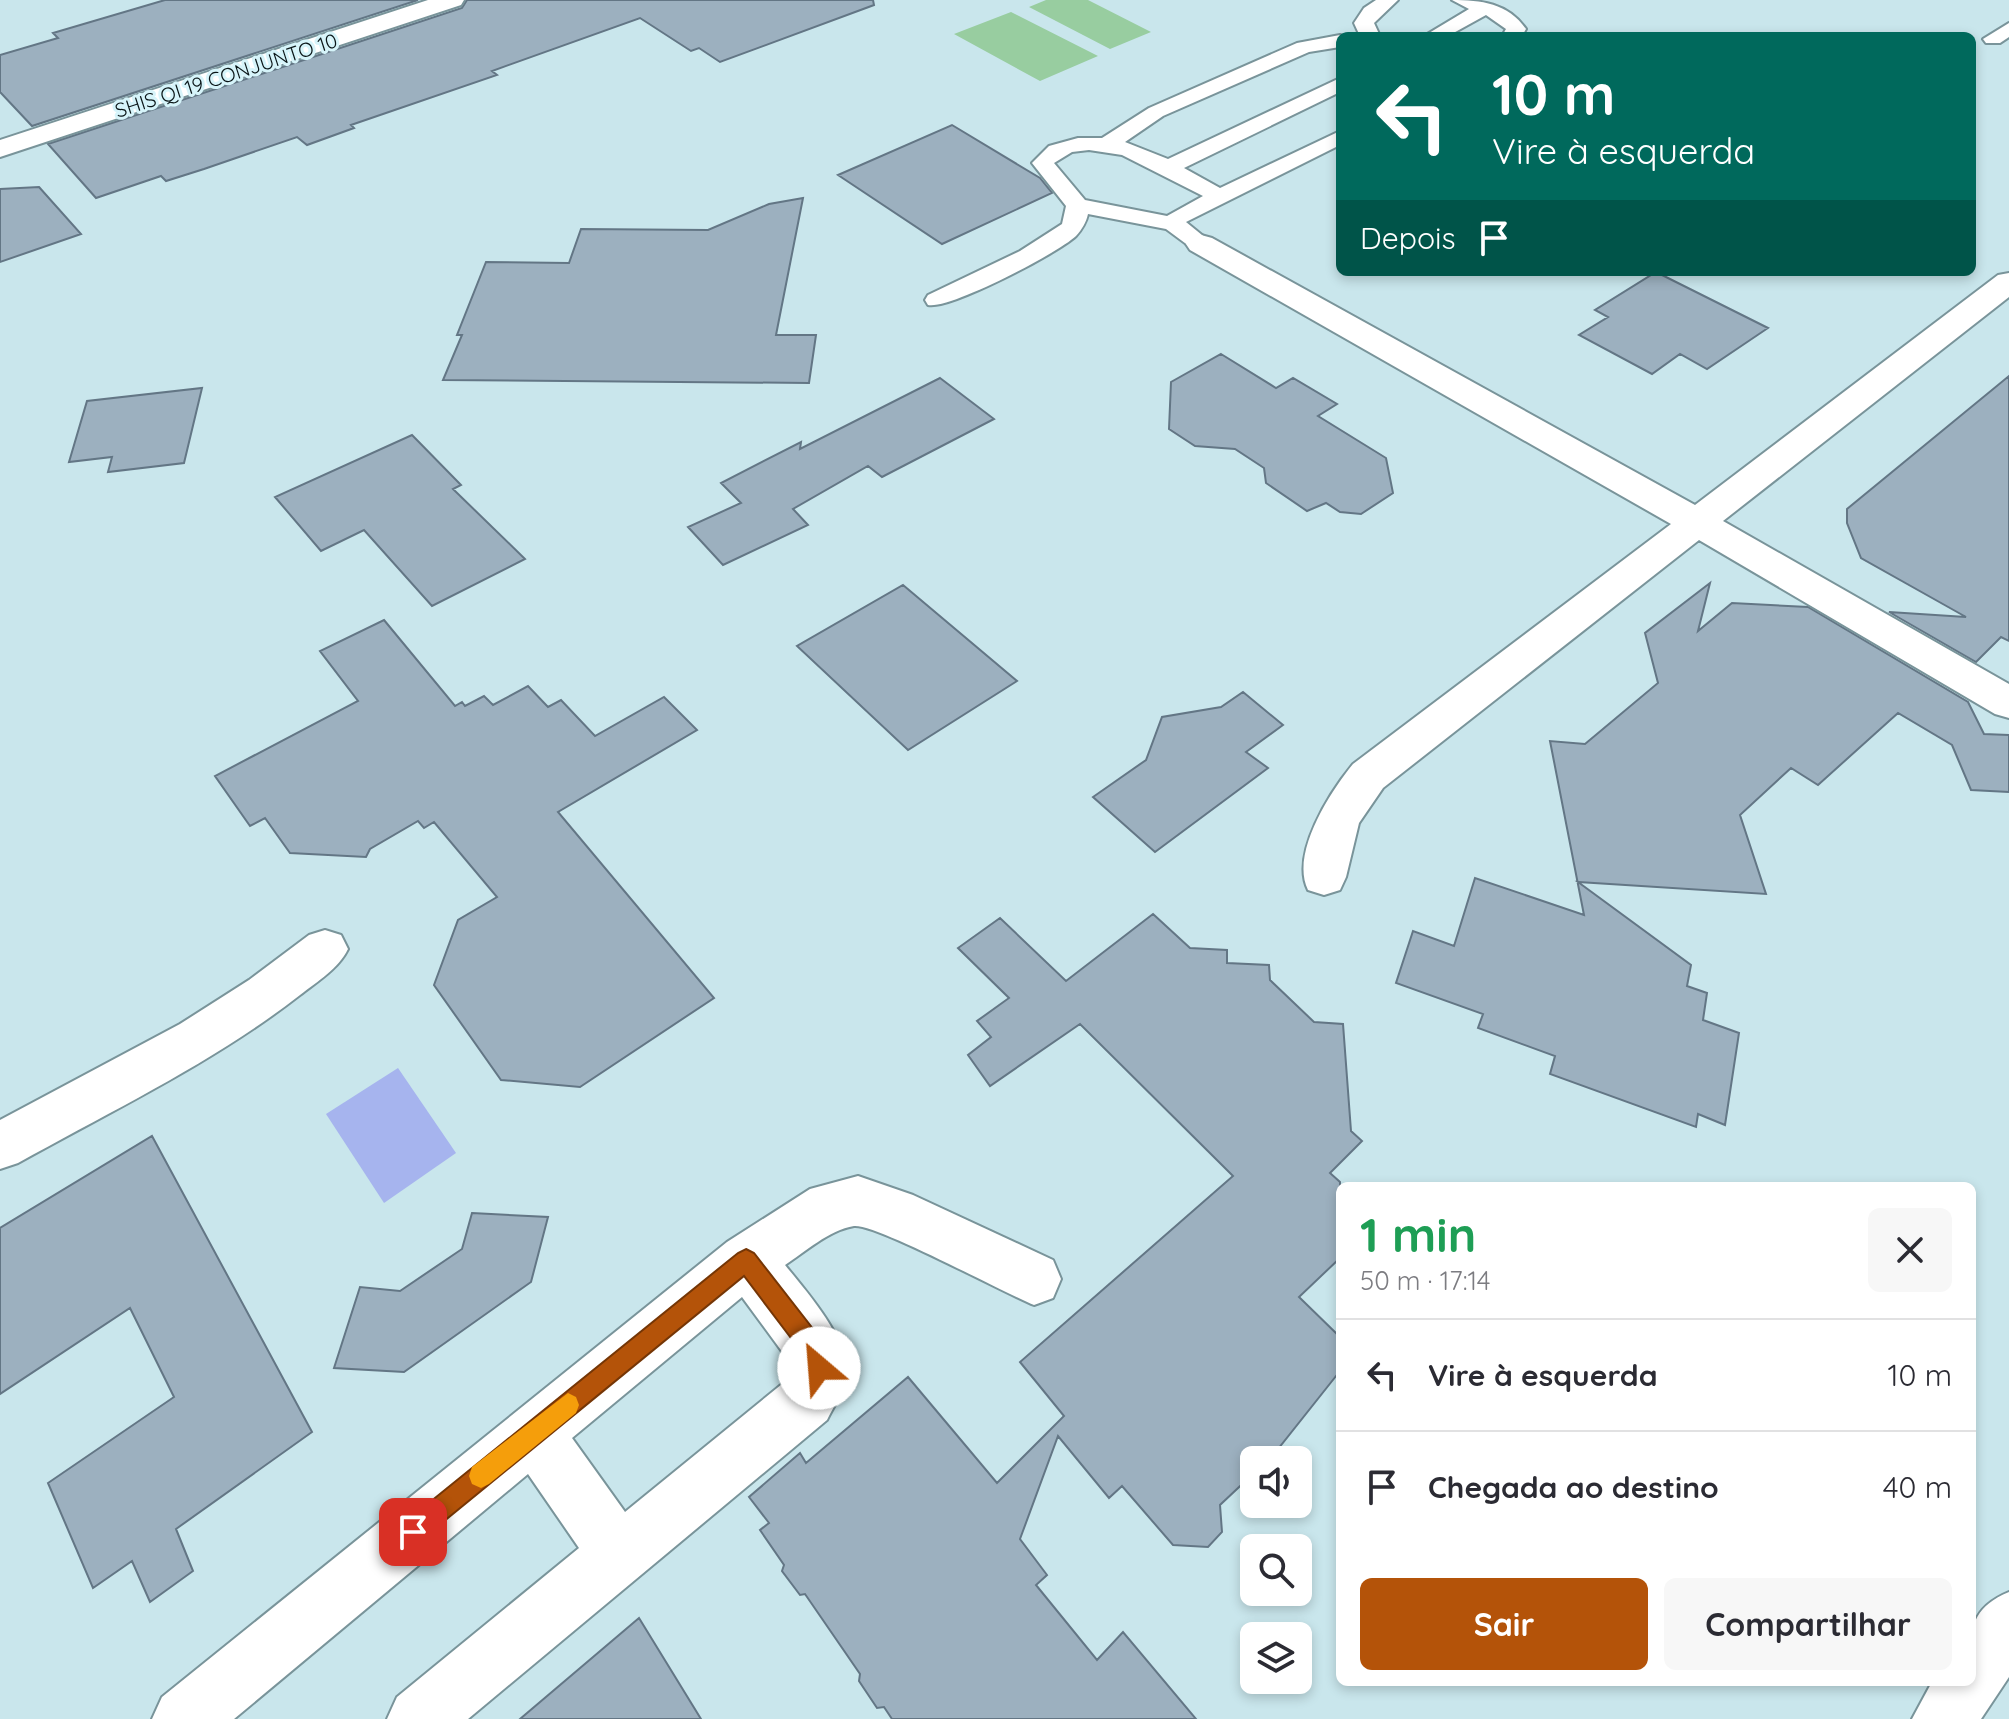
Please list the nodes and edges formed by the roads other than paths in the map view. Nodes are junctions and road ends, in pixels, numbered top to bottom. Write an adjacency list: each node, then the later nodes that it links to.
1 (452, 0): 12 (street, SHIS QI 19 CONJUNTO 10)
2 (1389, 0): 5 (lane)
3 (1461, 0): 4 (lane)
4 (1485, 8): 6 (lane); 7 (lane)
5 (1368, 32)
6 (1441, 32)
7 (1514, 32)
8 (1336, 42): 11 (lane)
9 (1336, 86): 13 (lane)
10 (1336, 139): 14 (lane)
11 (1104, 146): 13 (lane); 15 (lane)
12 (0, 149)
13 (1165, 169): 14 (lane)
14 (1217, 195): 16 (lane)
15 (1077, 205): 16 (lane); 18 (lane)
16 (1187, 234): 19 (street)
17 (2009, 282): 19 (street)
18 (937, 300)
19 (1698, 523): 20 (street); 21 (street)
20 (2009, 703)
21 (1324, 877)
22 (325, 949): 23 (street)
23 (0, 1146)
24 (746, 1260): 25 (street); 26 (street); 27 (street)
25 (1034, 1279)
26 (534, 1433): 27 (street); 31 (street)
27 (619, 1554): 32 (street)
28 (2009, 1623): 29 (street)
29 (1976, 1671)
30 (1966, 1686): 33 (street)
31 (193, 1716)
32 (419, 1719)
33 (1944, 1719)

